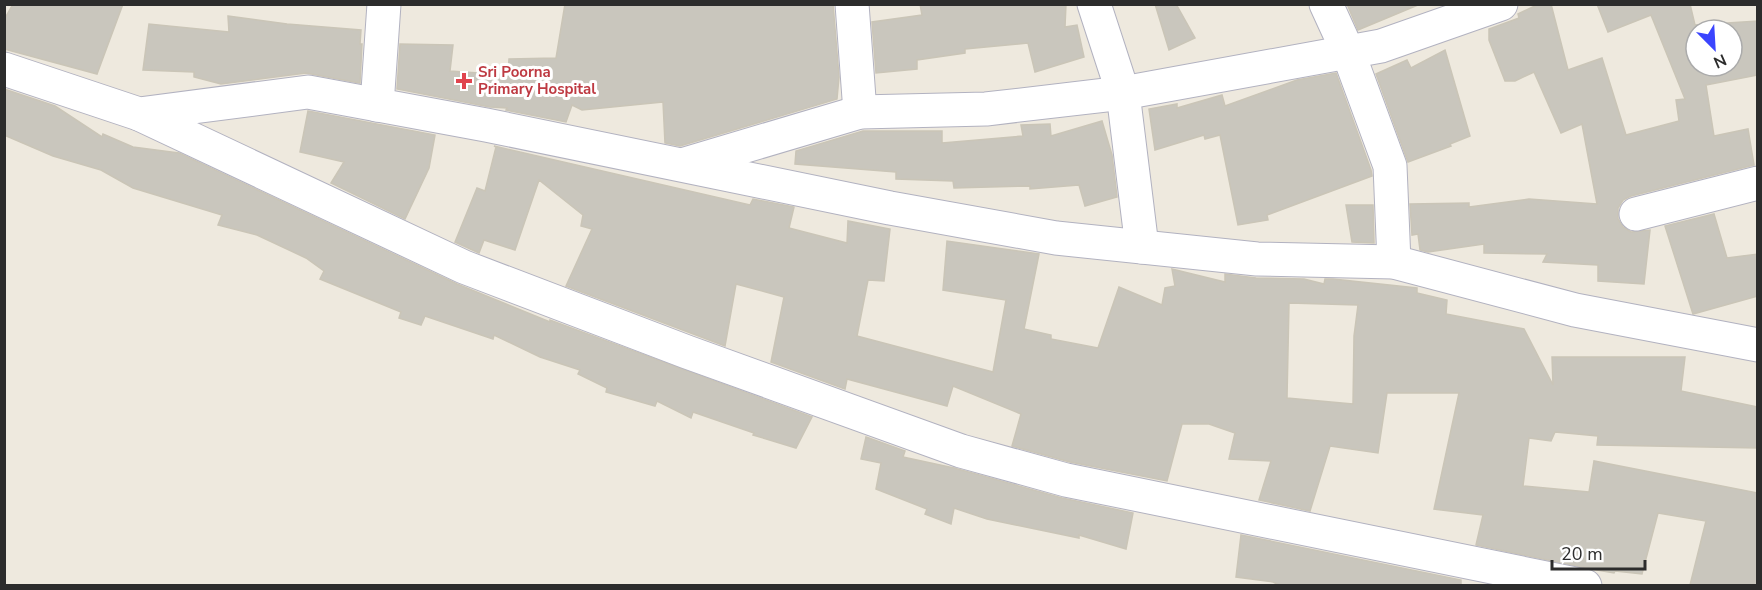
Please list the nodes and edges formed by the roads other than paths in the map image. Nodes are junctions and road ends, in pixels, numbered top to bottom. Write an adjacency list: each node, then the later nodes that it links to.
1 (384, 4): 9 (street)
2 (852, 4): 10 (street)
3 (1094, 4): 8 (street)
4 (1326, 4): 6 (street)
5 (1501, 4): 6 (street)
6 (1348, 52): 8 (street); 16 (street)
7 (4, 69): 11 (street)
8 (1123, 93): 10 (street); 15 (street)
9 (377, 105): 11 (street); 12 (street)
10 (860, 112): 12 (street)
11 (139, 114): 18 (street)
12 (681, 166): 15 (street)
13 (1758, 183): 14 (street)
14 (1636, 214)
15 (1142, 247): 16 (street)
16 (1394, 262): 17 (street)
17 (1758, 345)
18 (1585, 585)

